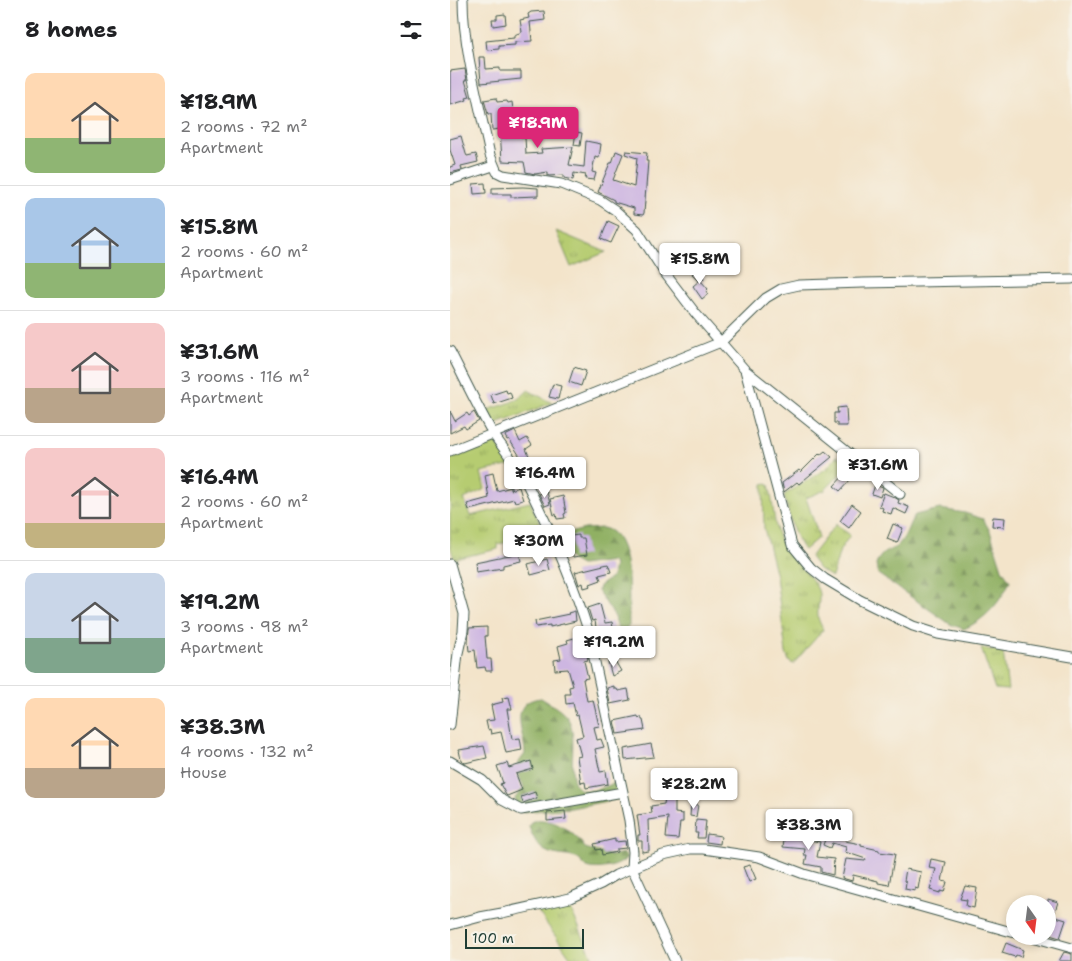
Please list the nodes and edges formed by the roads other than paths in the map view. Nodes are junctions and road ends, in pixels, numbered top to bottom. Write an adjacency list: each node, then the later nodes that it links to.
1 (463, 0): 2 (street)
2 (493, 166): 3 (street); 5 (street)
3 (450, 180)
4 (1072, 280): 5 (street)
5 (721, 342): 7 (street); 8 (street)
6 (450, 351): 8 (street)
7 (745, 370): 10 (street); 12 (street)
8 (493, 433): 9 (street); 15 (street)
9 (450, 451)
10 (900, 494)
11 (450, 564): 13 (street)
12 (1072, 658)
13 (450, 725)
14 (450, 762): 15 (street)
15 (623, 792): 16 (street)
16 (632, 868): 17 (street); 18 (street); 21 (street)
17 (450, 925)
18 (1006, 930)
19 (1056, 944): 20 (street)
20 (1072, 948)
21 (675, 961)

